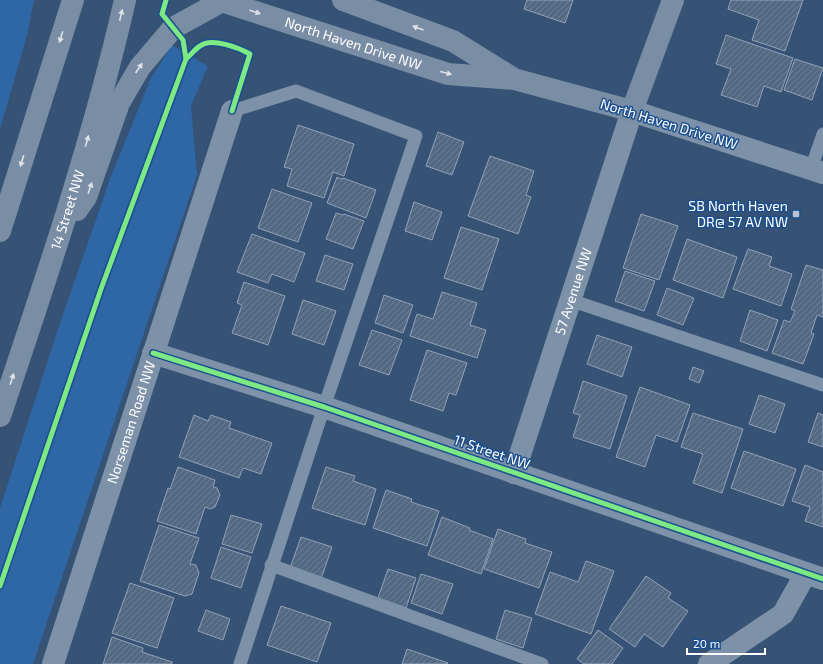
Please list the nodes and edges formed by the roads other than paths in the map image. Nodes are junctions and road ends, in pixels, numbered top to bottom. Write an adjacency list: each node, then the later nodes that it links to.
1 (73, 0): 11 (main road, one-way to 11)
2 (125, 0): 12 (main road, 14 Street NW, one-way to 2)
3 (343, 0): 6 (main road, North Haven Drive NW, one-way to 3)
4 (673, 0): 7 (main road)
5 (220, 1): 6 (main road, North Haven Drive NW, one-way to 6); 12 (main road, one-way to 5)
6 (514, 79): 7 (main road, North Haven Drive NW)
7 (632, 110): 10 (street, North Haven Drive NW); 13 (street, 57 Avenue NW)
8 (232, 111): 14 (street, Norseman Road NW); 16 (lane)
9 (823, 134): 10 (lane)
10 (817, 171)
11 (0, 230)
12 (61, 232): 17 (main road, 14 Street NW, one-way to 12)
13 (570, 300): 15 (lane); 18 (street, 57 Avenue NW)
14 (152, 354): 16 (street, 11 Street NW); 21 (street, Norseman Road NW)
15 (823, 385)
16 (324, 407): 18 (street, 11 Street NW); 19 (lane)
17 (0, 416)
18 (514, 473): 20 (street, 11 Street NW)
19 (271, 565): 22 (lane); 23 (lane)
20 (815, 576): 24 (street)
21 (53, 664)
22 (240, 664)
23 (542, 664)
24 (710, 664)

